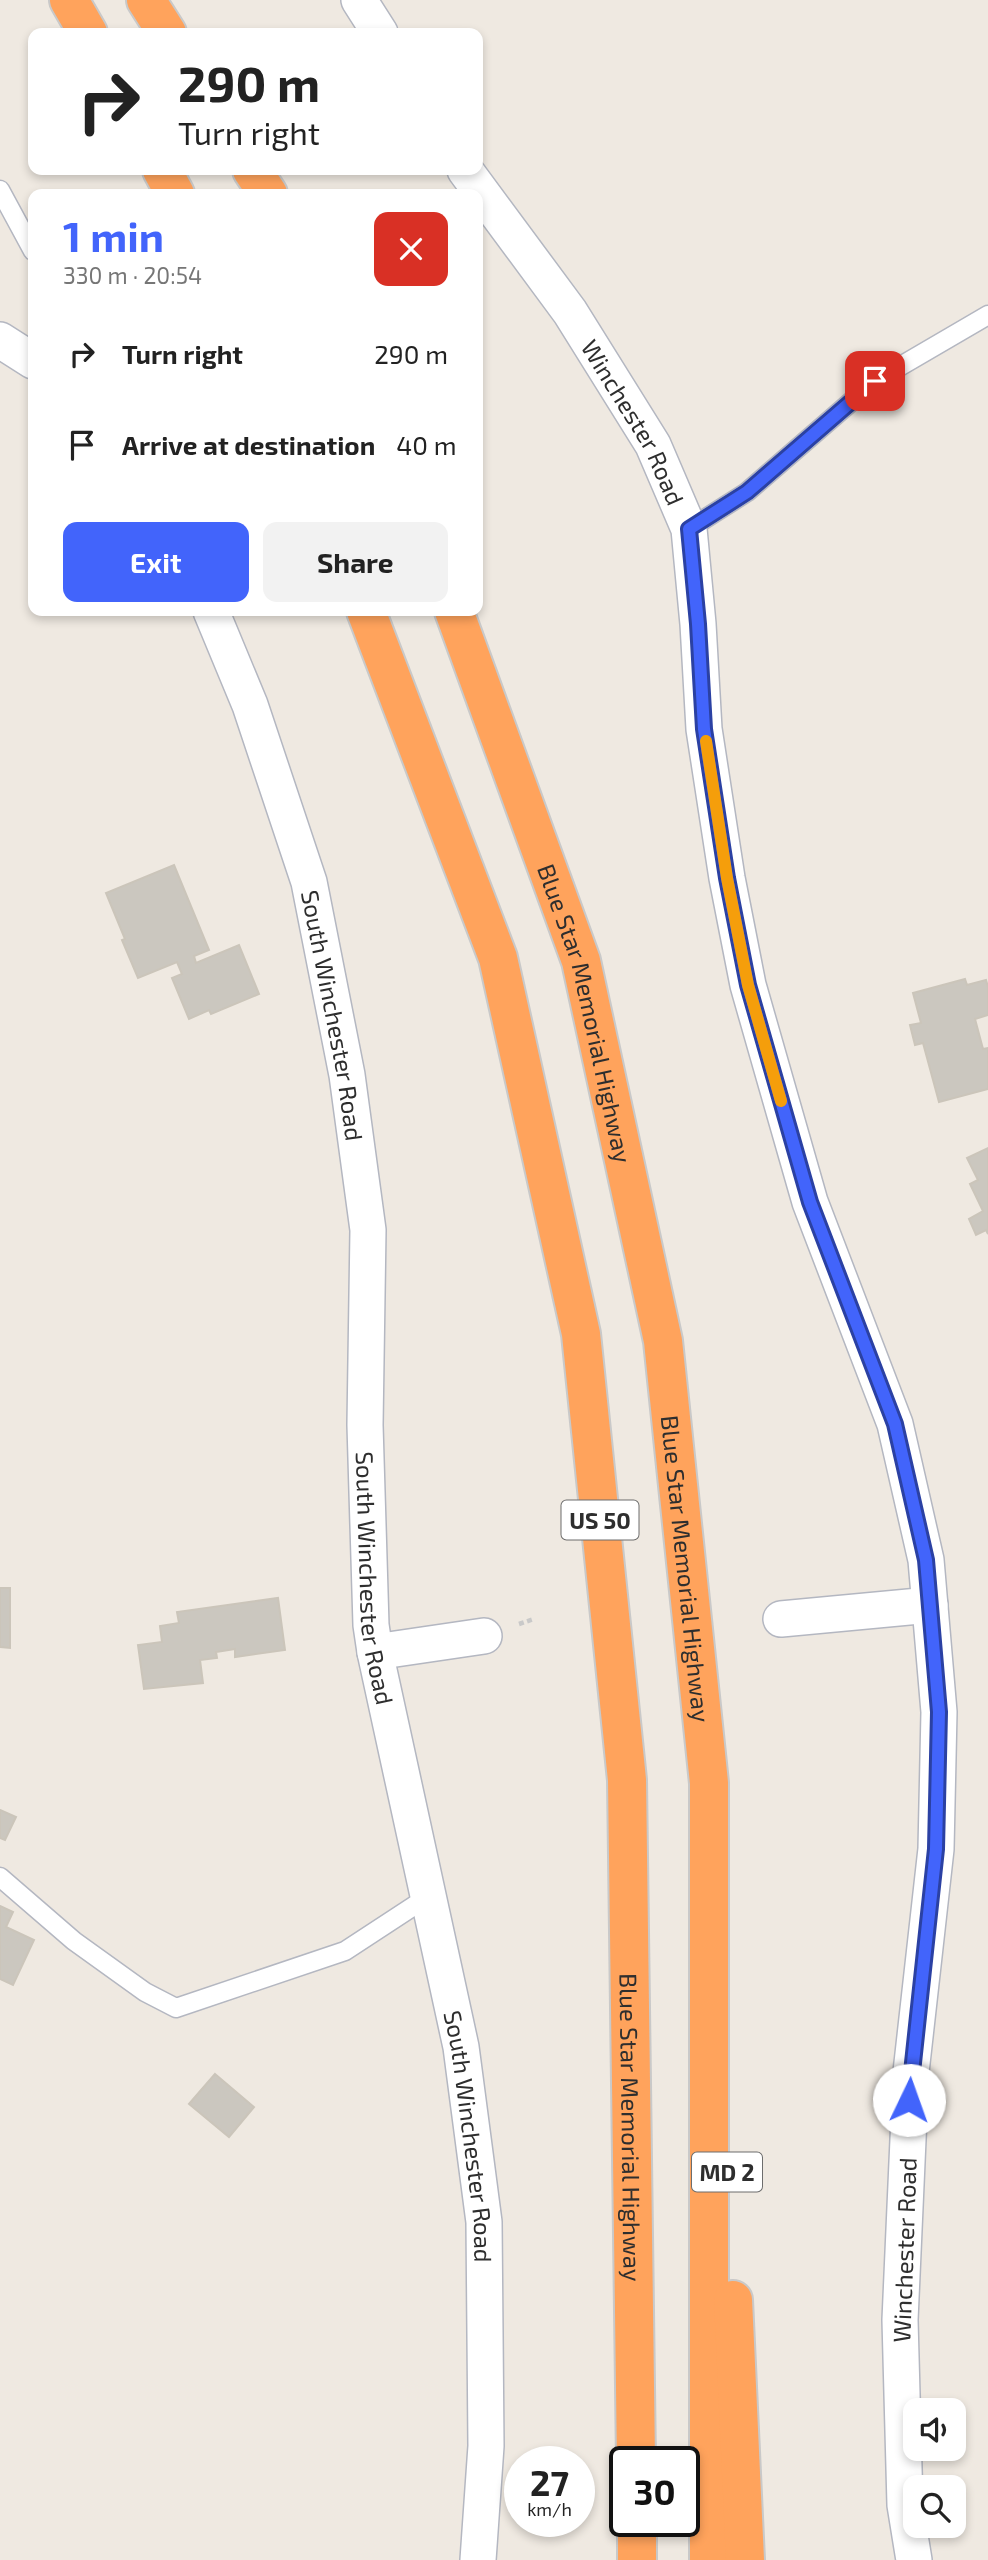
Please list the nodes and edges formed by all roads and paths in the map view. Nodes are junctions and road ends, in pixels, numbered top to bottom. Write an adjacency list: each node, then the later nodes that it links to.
1 (69, 0): 4 (highway)
2 (146, 0): 5 (highway)
3 (359, 0): 6 (street)
4 (85, 28)
5 (164, 28)
6 (377, 28)
7 (0, 190): 9 (lane)
8 (483, 194): 13 (street, Winchester Road)
9 (28, 242)
10 (988, 315): 13 (lane)
11 (0, 340): 12 (street)
12 (28, 358)
13 (689, 529): 17 (street, Winchester Road)
14 (213, 616): 20 (street, South Winchester Road)
15 (368, 616): 24 (highway, Blue Star Memorial Highway / US 50)
16 (456, 616): 21 (highway, Blue Star Memorial Highway)
17 (930, 1605): 18 (street); 28 (street, Winchester Road)
18 (781, 1619)
19 (484, 1636): 20 (street)
20 (375, 1652): 23 (street, South Winchester Road)
21 (709, 1783): 26 (highway, Blue Star Memorial Highway); 27 (highway, MD 2)
22 (0, 1877): 23 (lane)
23 (429, 1896): 25 (street, South Winchester Road)
24 (636, 2446)
25 (478, 2560)
26 (709, 2560)
27 (745, 2560)
28 (914, 2560)

